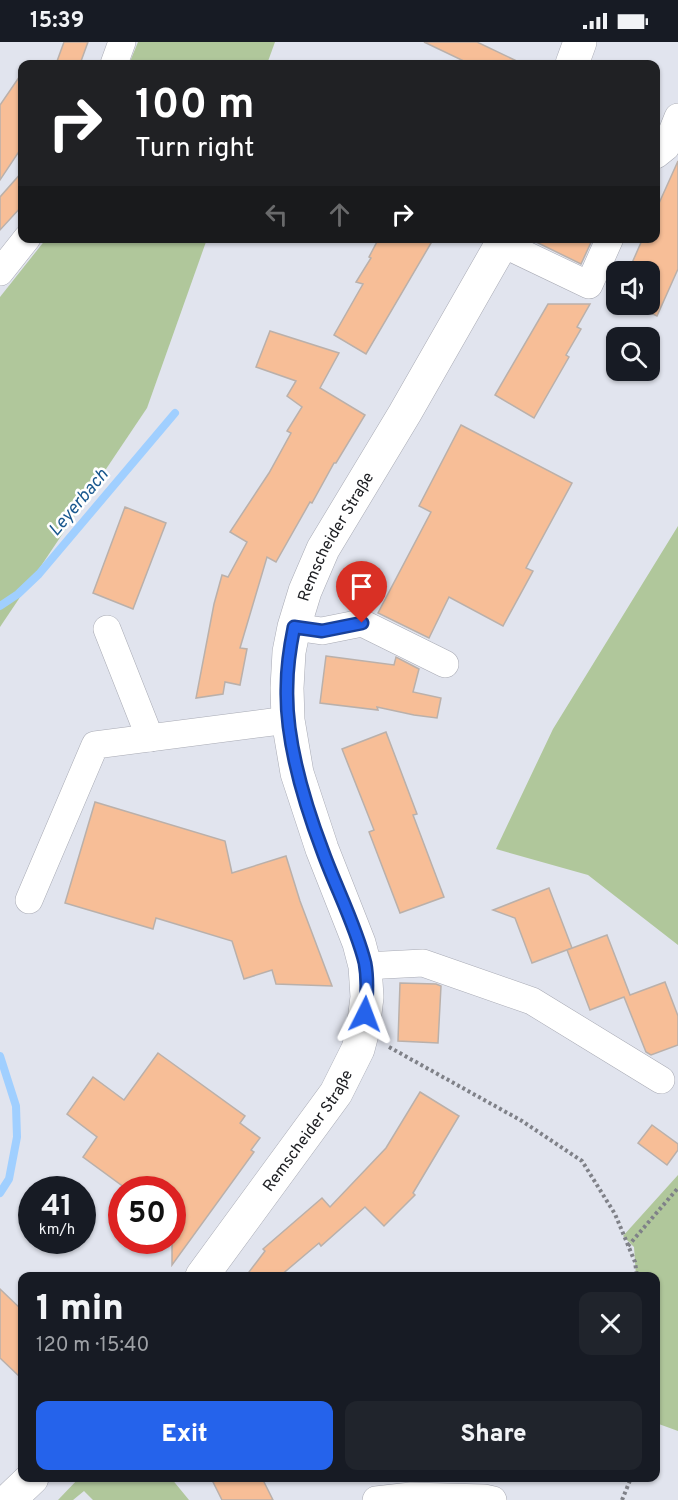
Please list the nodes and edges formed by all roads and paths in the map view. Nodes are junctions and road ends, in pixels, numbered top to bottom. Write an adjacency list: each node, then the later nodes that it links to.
1 (122, 42): 3 (street)
2 (580, 42): 4 (main road)
3 (115, 60)
4 (573, 60)
5 (678, 117): 6 (street)
6 (660, 152)
7 (23, 243): 11 (street)
8 (503, 243): 12 (main road, Remscheider Straße)
9 (508, 243): 10 (street)
10 (608, 243)
11 (0, 272)
12 (294, 627): 14 (street); 15 (main road, Remscheider Straße)
13 (107, 629): 16 (street)
14 (445, 664)
15 (288, 720): 16 (street); 18 (main road, Remscheider Straße)
16 (150, 738): 17 (street)
17 (29, 900)
18 (365, 966): 19 (main road, Remscheider Straße); 20 (street)
19 (363, 1030): 22 (path); 23 (main road, Remscheider Straße)
20 (661, 1080)
21 (678, 1188): 22 (path)
22 (628, 1246): 24 (path)
23 (205, 1272)
24 (636, 1272)
25 (28, 1482): 27 (main road)
26 (629, 1482): 30 (path)
27 (9, 1500)
28 (376, 1500): 29 (street)
29 (493, 1500)
30 (622, 1500)

